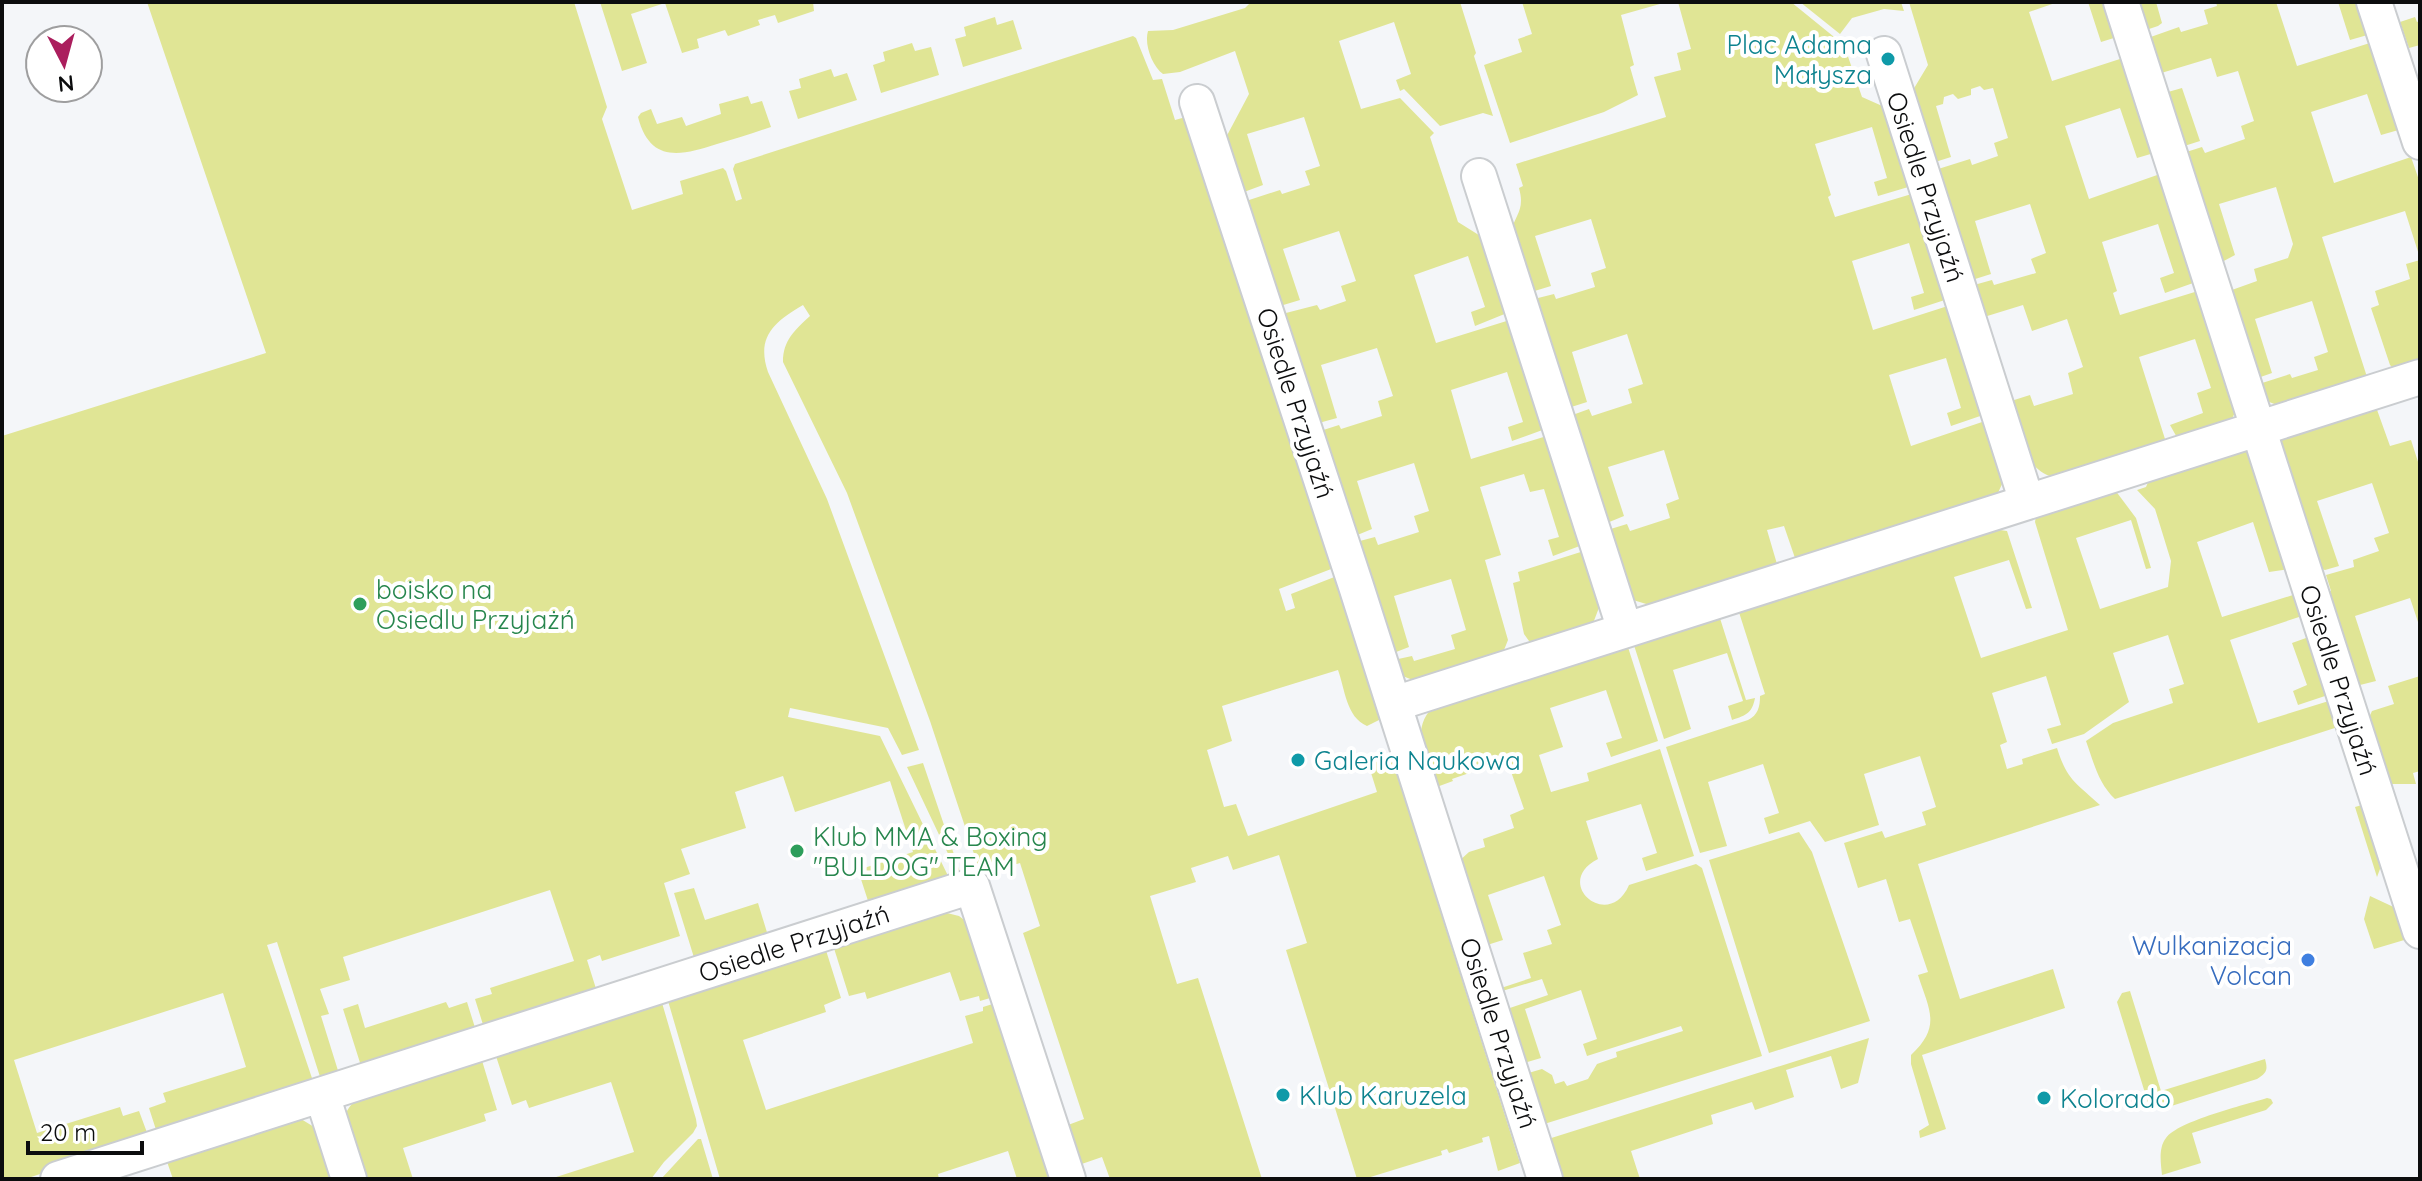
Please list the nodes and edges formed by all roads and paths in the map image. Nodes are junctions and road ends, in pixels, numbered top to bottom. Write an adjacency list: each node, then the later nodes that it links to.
1 (2121, 2): 8 (street, Osiedle Przyjaźń)
2 (2374, 2): 5 (street)
3 (1884, 54): 9 (street, Osiedle Przyjaźń)
4 (1197, 102): 11 (street, Osiedle Przyjaźń)
5 (2420, 142)
6 (1479, 176): 10 (street)
7 (2420, 377): 8 (street)
8 (2257, 429): 9 (street); 12 (street, Osiedle Przyjaźń)
9 (2027, 502): 10 (street)
10 (1625, 630): 11 (street)
11 (1394, 704): 17 (street, Osiedle Przyjaźń)
12 (2420, 931)
13 (322, 1095): 14 (street, Osiedle Przyjaźń); 15 (street); 16 (street, Osiedle Przyjaźń)
14 (58, 1179)
15 (349, 1179)
16 (1068, 1179)
17 (1545, 1179)

